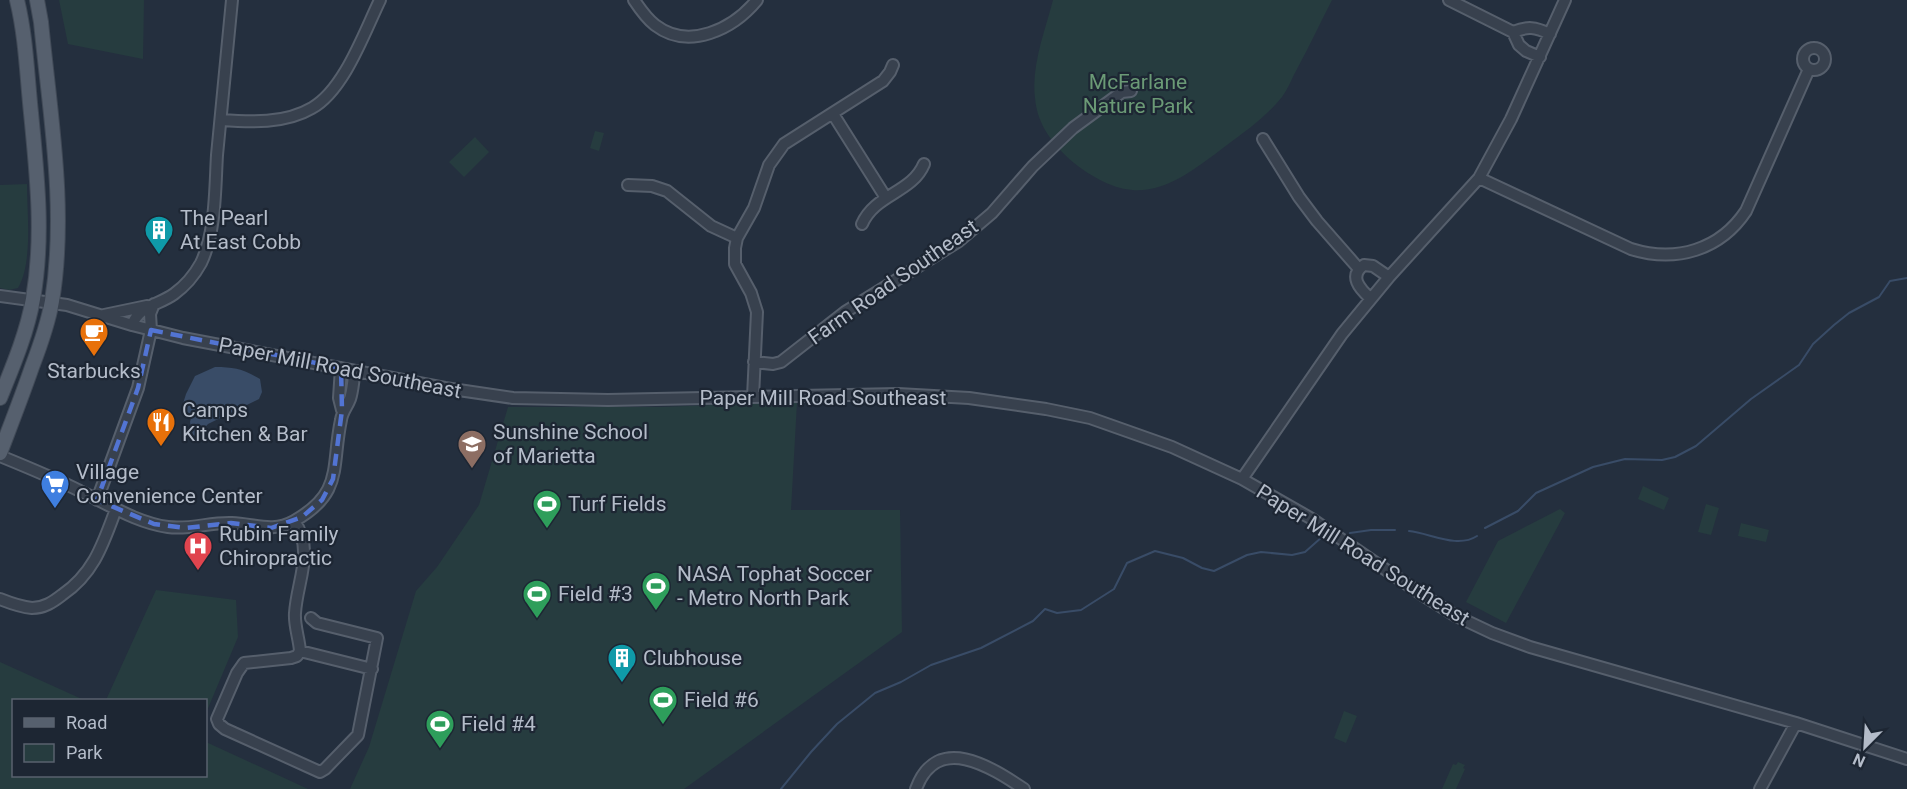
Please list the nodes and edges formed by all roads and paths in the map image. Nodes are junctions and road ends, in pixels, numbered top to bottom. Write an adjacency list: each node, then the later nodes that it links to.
1 (17, 0): 30 (main road)
2 (37, 0): 31 (main road)
3 (232, 0): 18 (street)
4 (380, 0): 18 (street)
5 (633, 0): 9 (street)
6 (757, 0): 9 (street)
7 (1449, 0): 10 (street)
8 (1565, 0): 11 (street)
9 (667, 32): 12 (street)
10 (1513, 32): 11 (street); 13 (street)
11 (1550, 34): 13 (street)
12 (663, 43)
13 (1540, 57): 21 (street)
14 (893, 65): 17 (street)
15 (1809, 69): 21 (street)
16 (1131, 91): 36 (street, Farm Road Southeast)
17 (833, 114): 23 (street); 25 (street)
18 (221, 120): 32 (street)
19 (1263, 139): 26 (street)
20 (924, 164): 23 (street)
21 (1479, 178): 27 (street)
22 (628, 185): 25 (street)
23 (886, 198): 24 (street)
24 (862, 224)
25 (737, 238): 36 (street)
26 (1359, 269): 27 (street); 29 (street)
27 (1389, 276): 29 (street)
28 (0, 296): 30 (street, Paper Mill Road Southeast)
29 (1370, 298): 43 (street)
30 (33, 300): 31 (street, Paper Mill Road Southeast); 40 (main road)
31 (52, 303): 33 (street, Paper Mill Road Southeast); 42 (main road)
32 (152, 305): 33 (street); 34 (street); 35 (street)
33 (102, 316): 34 (street, Paper Mill Road Southeast)
34 (132, 325): 35 (street, Paper Mill Road Southeast)
35 (151, 330): 37 (street, Paper Mill Road Southeast); 44 (street)
36 (754, 362): 39 (street)
37 (341, 368): 38 (street, Paper Mill Road Southeast); 41 (street)
38 (355, 371): 39 (street, Paper Mill Road Southeast); 41 (street)
39 (753, 397): 43 (street, Paper Mill Road Southeast)
40 (0, 398)
41 (342, 410): 46 (street)
42 (0, 454): 44 (street)
43 (1242, 479): 51 (street, Paper Mill Road Southeast)
44 (97, 500): 45 (street)
45 (116, 509): 46 (street); 47 (street)
46 (294, 521): 49 (street)
47 (0, 599)
48 (311, 618): 50 (street)
49 (300, 651): 50 (street); 50 (street)
50 (372, 669)
51 (1796, 723): 52 (street, Paper Mill Road Southeast); 55 (street)
52 (1907, 759)
53 (916, 789): 54 (street)
54 (1024, 789)
55 (1760, 789)

